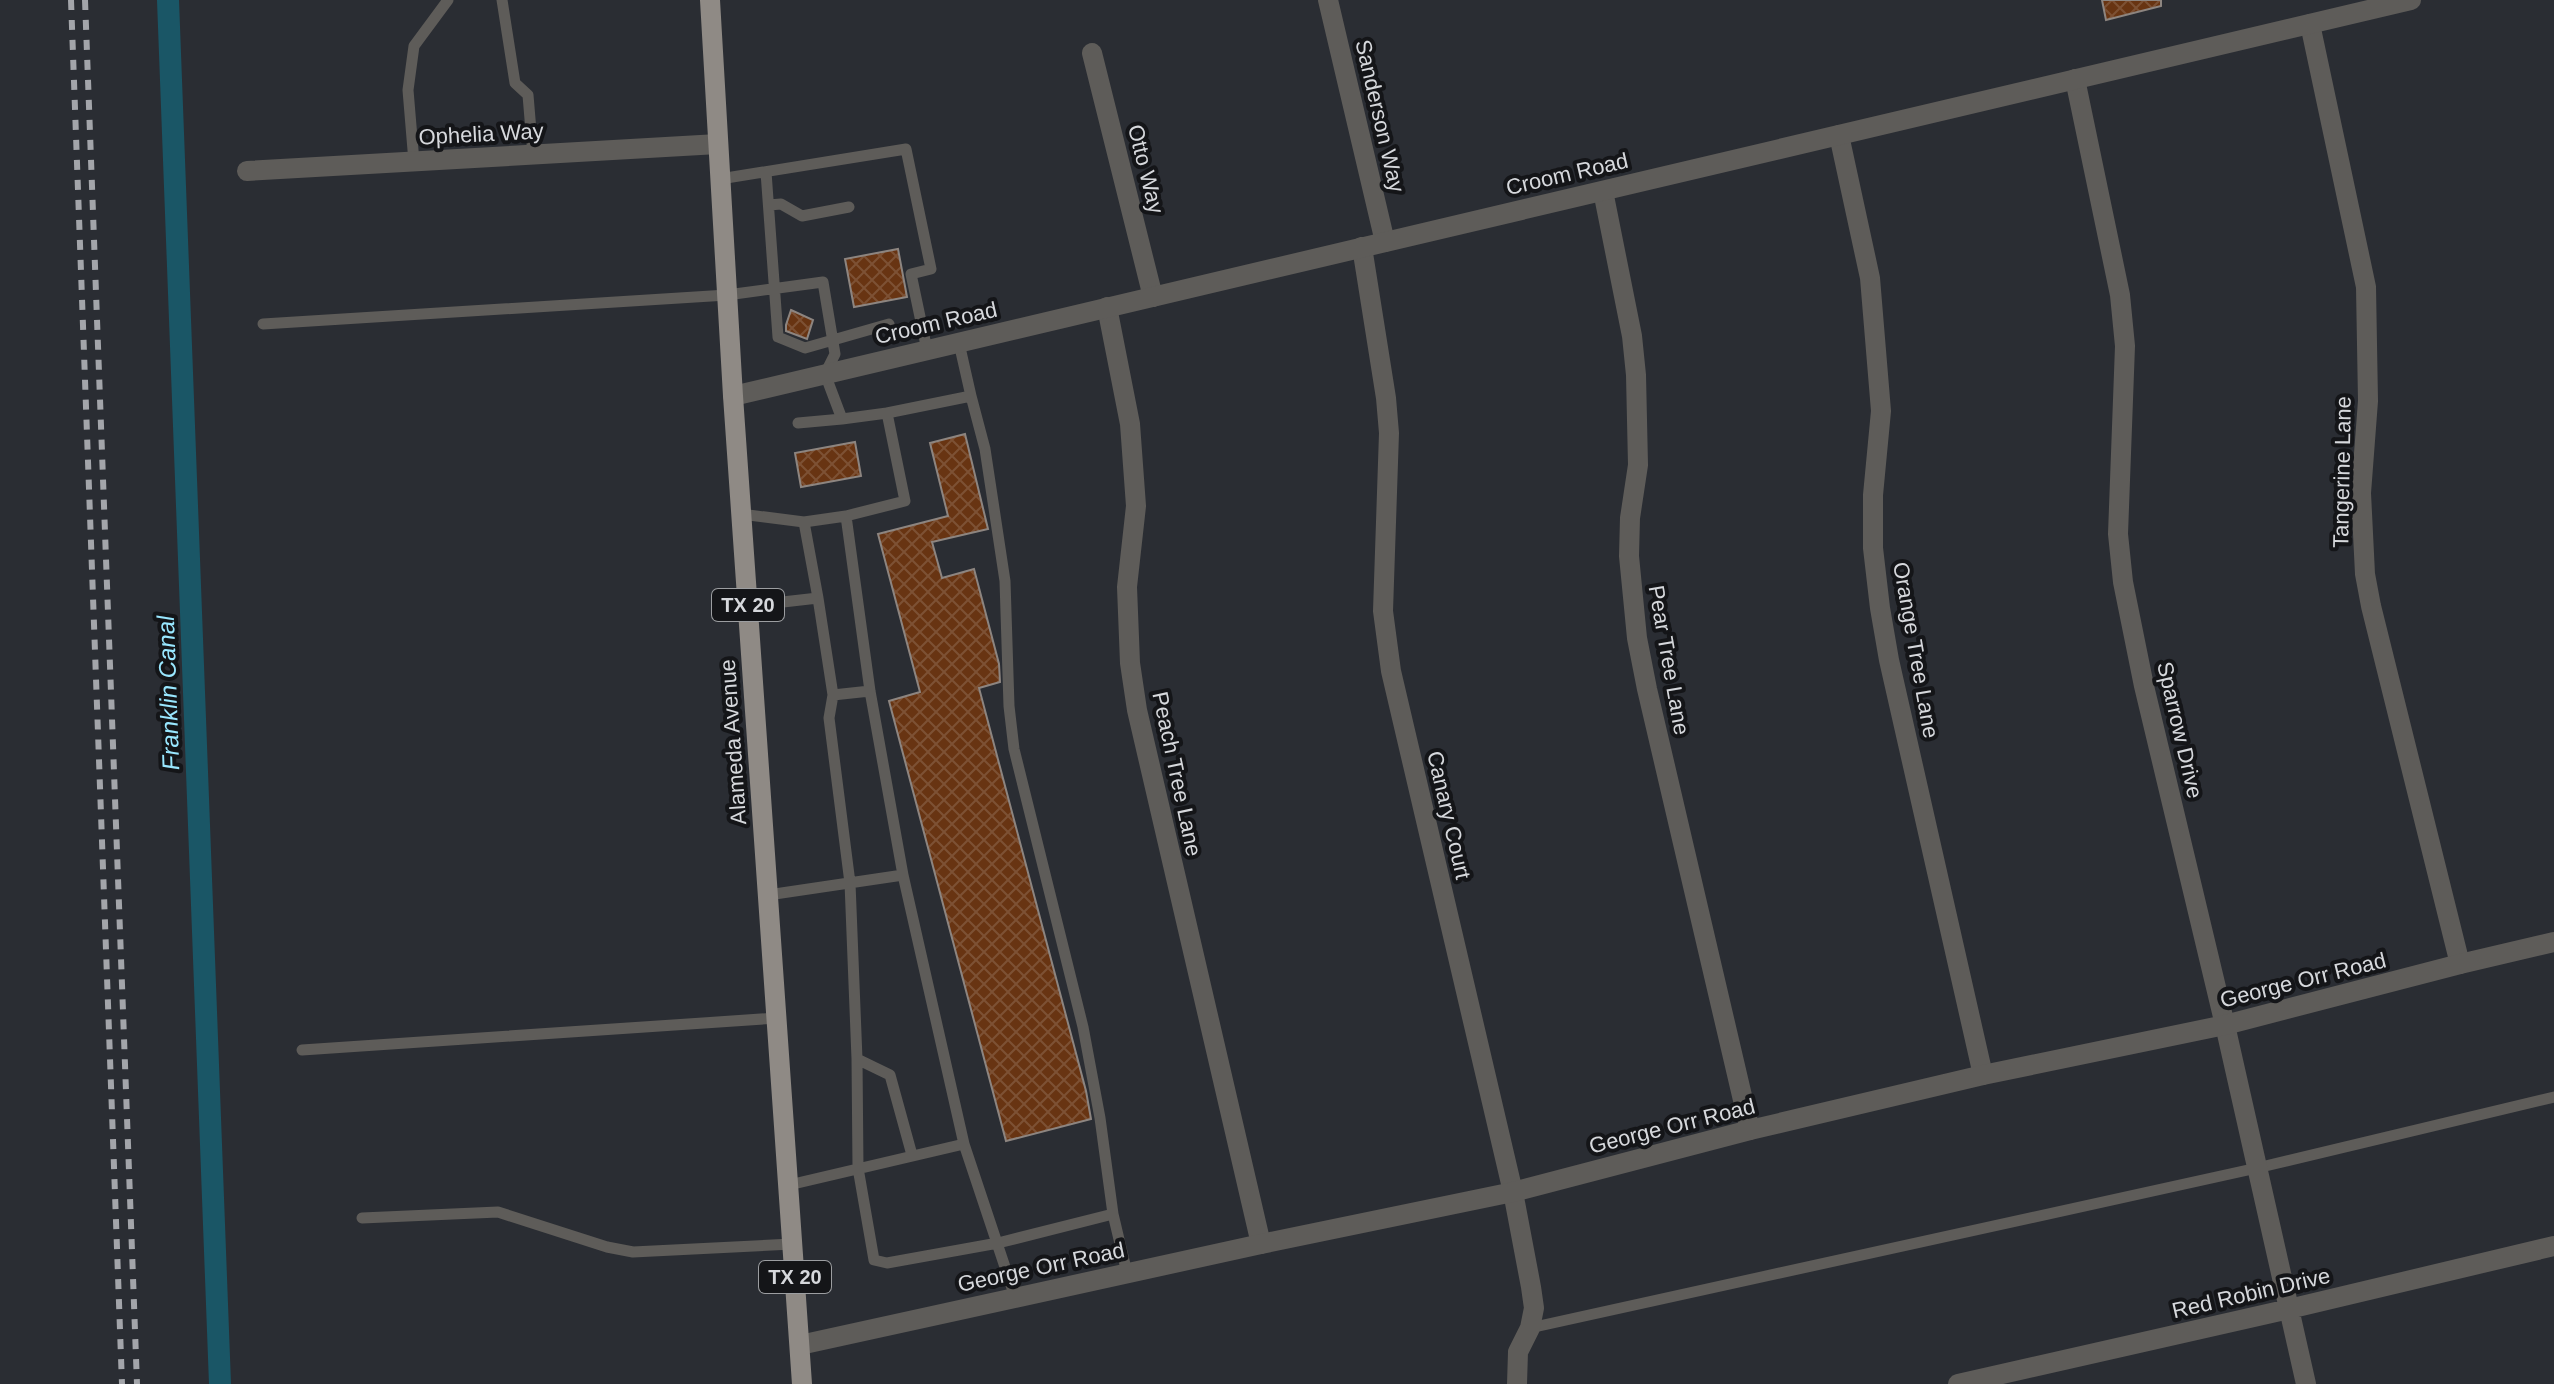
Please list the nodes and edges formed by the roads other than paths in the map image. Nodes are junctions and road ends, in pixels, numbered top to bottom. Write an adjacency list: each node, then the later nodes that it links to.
1 (448, 0): 12 (lane)
2 (502, 0): 11 (lane)
3 (710, 0): 10 (main road, Alameda Avenue / TX 20)
4 (1328, 0): 19 (street, Sanderson Way)
5 (2411, 0): 6 (street, Croom Road)
6 (2310, 24): 8 (street, Croom Road); 47 (street, Tangerine Lane)
7 (1092, 53): 23 (street, Otto Way)
8 (2075, 79): 9 (street, Croom Road); 49 (street, Sparrow Drive)
9 (1839, 135): 16 (street, Croom Road); 52 (street, Orange Tree Lane)
10 (718, 144): 11 (street, Ophelia Way); 15 (main road, Alameda Avenue / TX 20)
11 (533, 155): 12 (street, Ophelia Way)
12 (414, 162): 13 (street, Ophelia Way)
13 (247, 171)
14 (766, 172): 15 (lane); 17 (lane); 29 (lane)
15 (720, 179): 22 (main road, Alameda Avenue / TX 20)
16 (1603, 191): 19 (street, Croom Road); 54 (street, Pear Tree Lane)
17 (769, 205): 18 (lane); 21 (lane)
18 (849, 207)
19 (1385, 242): 20 (street, Croom Road)
20 (1362, 247): 23 (street, Croom Road); 60 (street, Canary Court)
21 (775, 288): 22 (lane); 27 (lane); 27 (lane)
22 (727, 295): 25 (lane); 31 (main road, Alameda Avenue / TX 20)
23 (1153, 297): 24 (street, Croom Road)
24 (1107, 307): 28 (street, Croom Road); 65 (street, Peach Tree Lane)
25 (263, 324)
26 (889, 324): 27 (lane)
27 (832, 340): 30 (lane)
28 (959, 343): 29 (street, Croom Road); 32 (lane)
29 (927, 350): 30 (street, Croom Road)
30 (825, 374): 31 (street, Croom Road); 34 (lane)
31 (733, 396): 36 (main road, Alameda Avenue / TX 20)
32 (971, 396): 33 (lane); 61 (lane)
33 (887, 413): 34 (lane); 37 (lane)
34 (842, 419): 35 (lane)
35 (798, 423)
36 (741, 514): 38 (lane); 40 (main road, Alameda Avenue / TX 20)
37 (846, 516): 38 (lane); 41 (lane)
38 (804, 522): 39 (lane)
39 (818, 598): 40 (lane); 42 (lane)
40 (748, 606): 45 (main road, Alameda Avenue / TX 20)
41 (870, 691): 42 (lane); 43 (lane)
42 (833, 695): 44 (lane)
43 (903, 875): 44 (lane); 55 (lane)
44 (850, 883): 45 (lane); 51 (lane)
45 (768, 895): 48 (main road, Alameda Avenue / TX 20)
46 (2554, 942): 47 (street, George Orr Road)
47 (2460, 964): 49 (street, George Orr Road)
48 (777, 1018): 50 (lane); 59 (main road, Alameda Avenue / TX 20)
49 (2225, 1025): 52 (street, George Orr Road); 58 (street, Sparrow Drive)
50 (302, 1050)
51 (857, 1059): 56 (lane); 57 (lane)
52 (1983, 1075): 54 (street, George Orr Road)
53 (2554, 1097): 58 (lane)
54 (1750, 1130): 60 (street, George Orr Road)
55 (964, 1144): 56 (lane); 63 (lane)
56 (912, 1155): 57 (lane)
57 (858, 1168): 59 (lane); 63 (lane)
58 (2257, 1168): 69 (street, Sparrow Drive); 70 (lane)
59 (789, 1185): 64 (main road, Alameda Avenue / TX 20)
60 (1513, 1192): 65 (street, George Orr Road); 70 (street, Canary Court)
61 (1113, 1214): 63 (lane); 67 (lane)
62 (362, 1218): 64 (lane)
63 (998, 1243): 68 (lane)
64 (792, 1244): 71 (main road, Alameda Avenue / TX 20)
65 (1261, 1244): 67 (street, George Orr Road)
66 (2554, 1246): 69 (street, Red Robin Drive)
67 (1127, 1273): 68 (street, George Orr Road)
68 (1015, 1297): 71 (street, George Orr Road)
69 (2289, 1309): 74 (street, Red Robin Drive); 75 (street, Sparrow Drive)
70 (1530, 1328): 73 (street, Canary Court)
71 (800, 1345): 72 (main road, Alameda Avenue / TX 20)
72 (802, 1384)
73 (1517, 1384)
74 (1958, 1384)
75 (2306, 1384)

